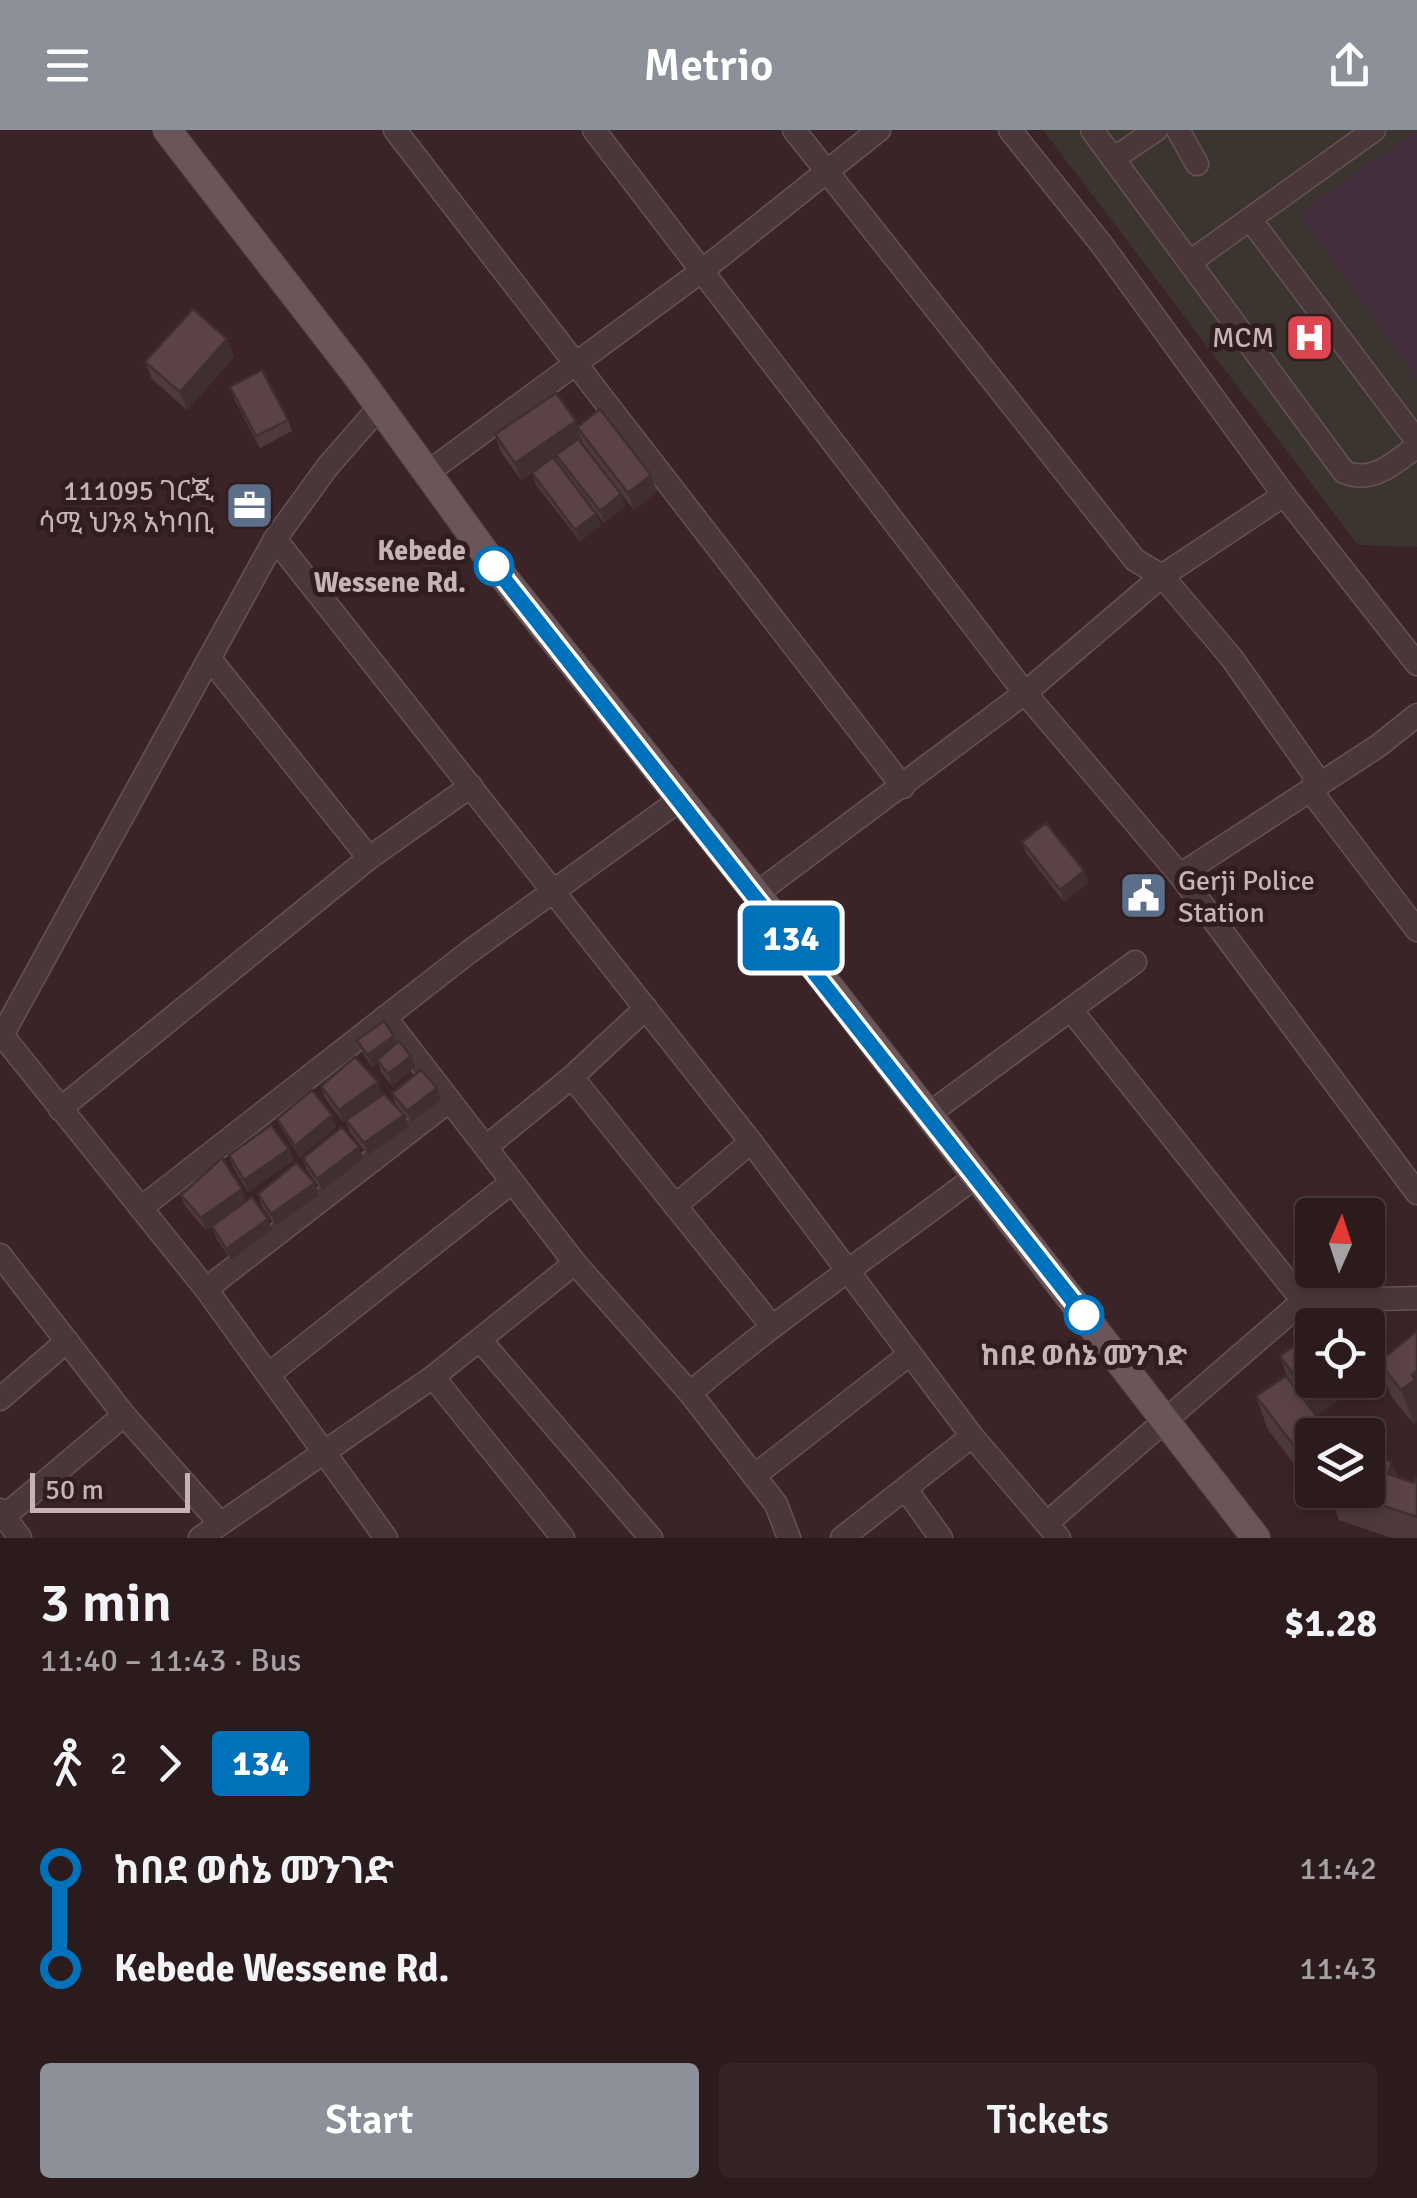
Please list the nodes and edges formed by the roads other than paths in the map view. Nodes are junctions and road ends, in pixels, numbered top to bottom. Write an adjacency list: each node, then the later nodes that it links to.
1 (167, 130): 18 (main road)
2 (394, 130): 17 (street)
3 (594, 130): 16 (street)
4 (794, 130): 13 (street)
5 (879, 130): 13 (street)
6 (1010, 130): 21 (street)
7 (1092, 130): 11 (street)
8 (1156, 130): 11 (street)
9 (1178, 130): 12 (street)
10 (1374, 130): 14 (street)
11 (1114, 159): 15 (street)
12 (1197, 164)
13 (825, 170): 16 (street); 23 (street)
14 (1250, 219): 15 (street); 19 (street)
15 (1190, 262): 19 (street)
16 (703, 270): 17 (street); 26 (street)
17 (575, 361): 20 (street); 30 (street)
18 (378, 409): 20 (main road); 22 (street)
19 (1417, 443)
20 (427, 474): 31 (main road)
21 (1284, 495): 23 (street); 25 (street)
22 (275, 539): 24 (street); 28 (street)
23 (1162, 576): 26 (street); 29 (street)
24 (210, 659): 32 (street); 41 (street)
25 (1417, 664)
26 (1025, 694): 30 (street); 33 (street)
27 (1417, 714): 29 (street)
28 (471, 786): 32 (street); 34 (street)
29 (1313, 786): 33 (street); 36 (street)
30 (903, 787): 35 (street)
31 (681, 799): 34 (street); 35 (main road)
32 (370, 858): 44 (street)
33 (1180, 875): 50 (street)
34 (552, 890): 38 (street); 40 (street)
35 (756, 894): 45 (main road)
36 (1417, 930)
37 (1135, 962): 39 (street)
38 (646, 1008): 42 (street); 46 (street)
39 (1071, 1010): 45 (street); 58 (street)
40 (386, 1017): 43 (street); 52 (street)
41 (1, 1037): 44 (street)
42 (572, 1077): 47 (street); 51 (street)
43 (449, 1101): 47 (street); 56 (street)
44 (60, 1109): 52 (street)
45 (926, 1116): 48 (main road)
46 (751, 1142): 51 (street); 55 (street)
47 (486, 1147): 49 (street)
48 (975, 1177): 55 (street); 68 (main road)
49 (512, 1182): 54 (street); 63 (street)
50 (1417, 1193)
51 (675, 1206): 59 (street)
52 (141, 1208): 56 (street)
53 (0, 1255): 61 (street)
54 (575, 1264): 60 (street); 65 (street)
55 (850, 1272): 59 (street); 62 (street)
56 (206, 1288): 63 (street)
57 (1417, 1298): 58 (street)
58 (1304, 1301): 68 (street)
59 (771, 1324): 65 (street)
60 (480, 1340): 64 (street); 80 (street)
61 (67, 1341): 66 (street); 67 (street)
62 (910, 1354): 69 (street); 71 (street)
63 (269, 1374): 70 (street)
64 (433, 1377): 70 (street); 79 (street)
65 (690, 1393): 71 (street)
66 (0, 1399)
67 (124, 1415): 73 (street); 74 (street)
68 (1166, 1420): 75 (street); 84 (main road)
69 (972, 1436): 72 (street); 75 (street)
70 (321, 1450): 74 (street); 78 (street)
71 (754, 1476): 81 (street)
72 (907, 1491): 82 (street); 83 (street)
73 (2, 1516): 76 (street)
74 (219, 1522): 77 (street)
75 (1052, 1530)
76 (20, 1538)
77 (200, 1538)
78 (386, 1538)
79 (563, 1538)
80 (651, 1538)
81 (789, 1538)
82 (842, 1538)
83 (941, 1538)
84 (1256, 1538)

